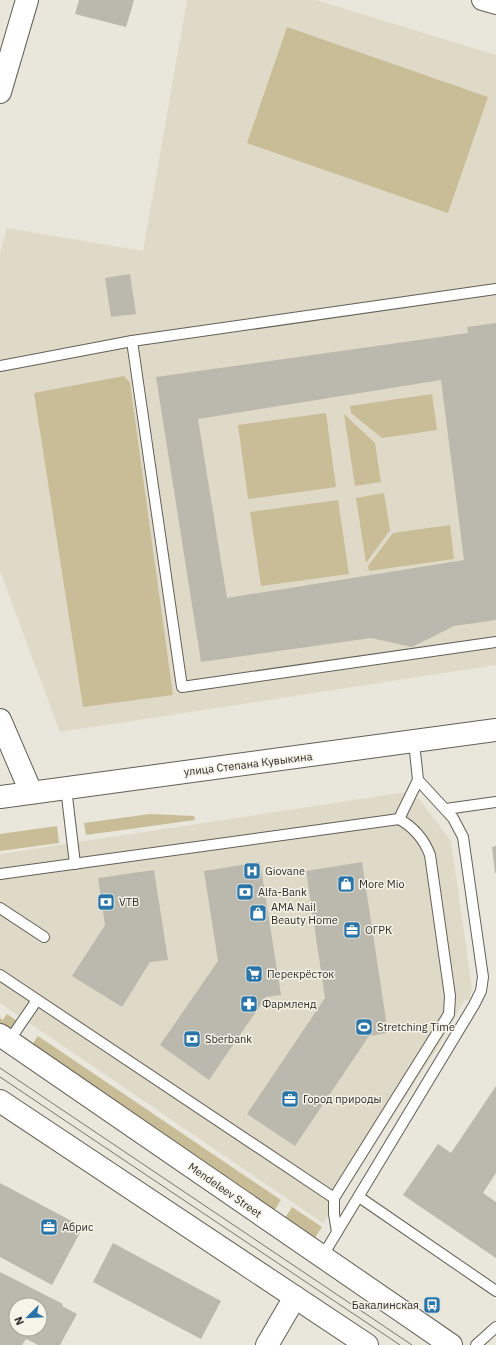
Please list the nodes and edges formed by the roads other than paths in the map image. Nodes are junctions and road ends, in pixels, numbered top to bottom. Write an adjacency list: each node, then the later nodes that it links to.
1 (27, 0): 4 (main road)
2 (482, 0): 3 (street)
3 (496, 4)
4 (0, 92)
5 (496, 289): 6 (lane)
6 (132, 341): 7 (lane); 8 (lane)
7 (0, 366)
8 (496, 642)
9 (0, 720): 14 (main road)
10 (496, 730): 11 (main road, улица Степана Кувыкина)
11 (414, 742): 12 (lane); 13 (main road, улица Степана Кувыкина)
12 (418, 780): 17 (lane); 18 (lane)
13 (66, 788): 14 (main road, улица Степана Кувыкина); 19 (lane)
14 (31, 792): 15 (main road, улица Степана Кувыкина)
15 (0, 797)
16 (496, 802): 17 (lane)
17 (446, 809): 27 (lane)
18 (399, 819): 19 (lane); 28 (lane)
19 (75, 864): 20 (lane)
20 (0, 874)
21 (0, 908): 22 (lane)
22 (44, 937)
23 (0, 975): 24 (lane)
24 (37, 1000): 25 (lane); 28 (lane)
25 (5, 1038): 30 (main road, Mendeleev Street)
26 (0, 1101): 32 (main road)
27 (358, 1197): 29 (lane); 31 (lane)
28 (334, 1198): 29 (lane)
29 (337, 1232): 30 (lane)
30 (322, 1257): 36 (main road, Mendeleev Street)
31 (496, 1291)
32 (295, 1297): 34 (main road); 35 (main road)
33 (496, 1327): 37 (lane)
34 (270, 1344)
35 (367, 1345)
36 (451, 1345)
37 (476, 1345)

